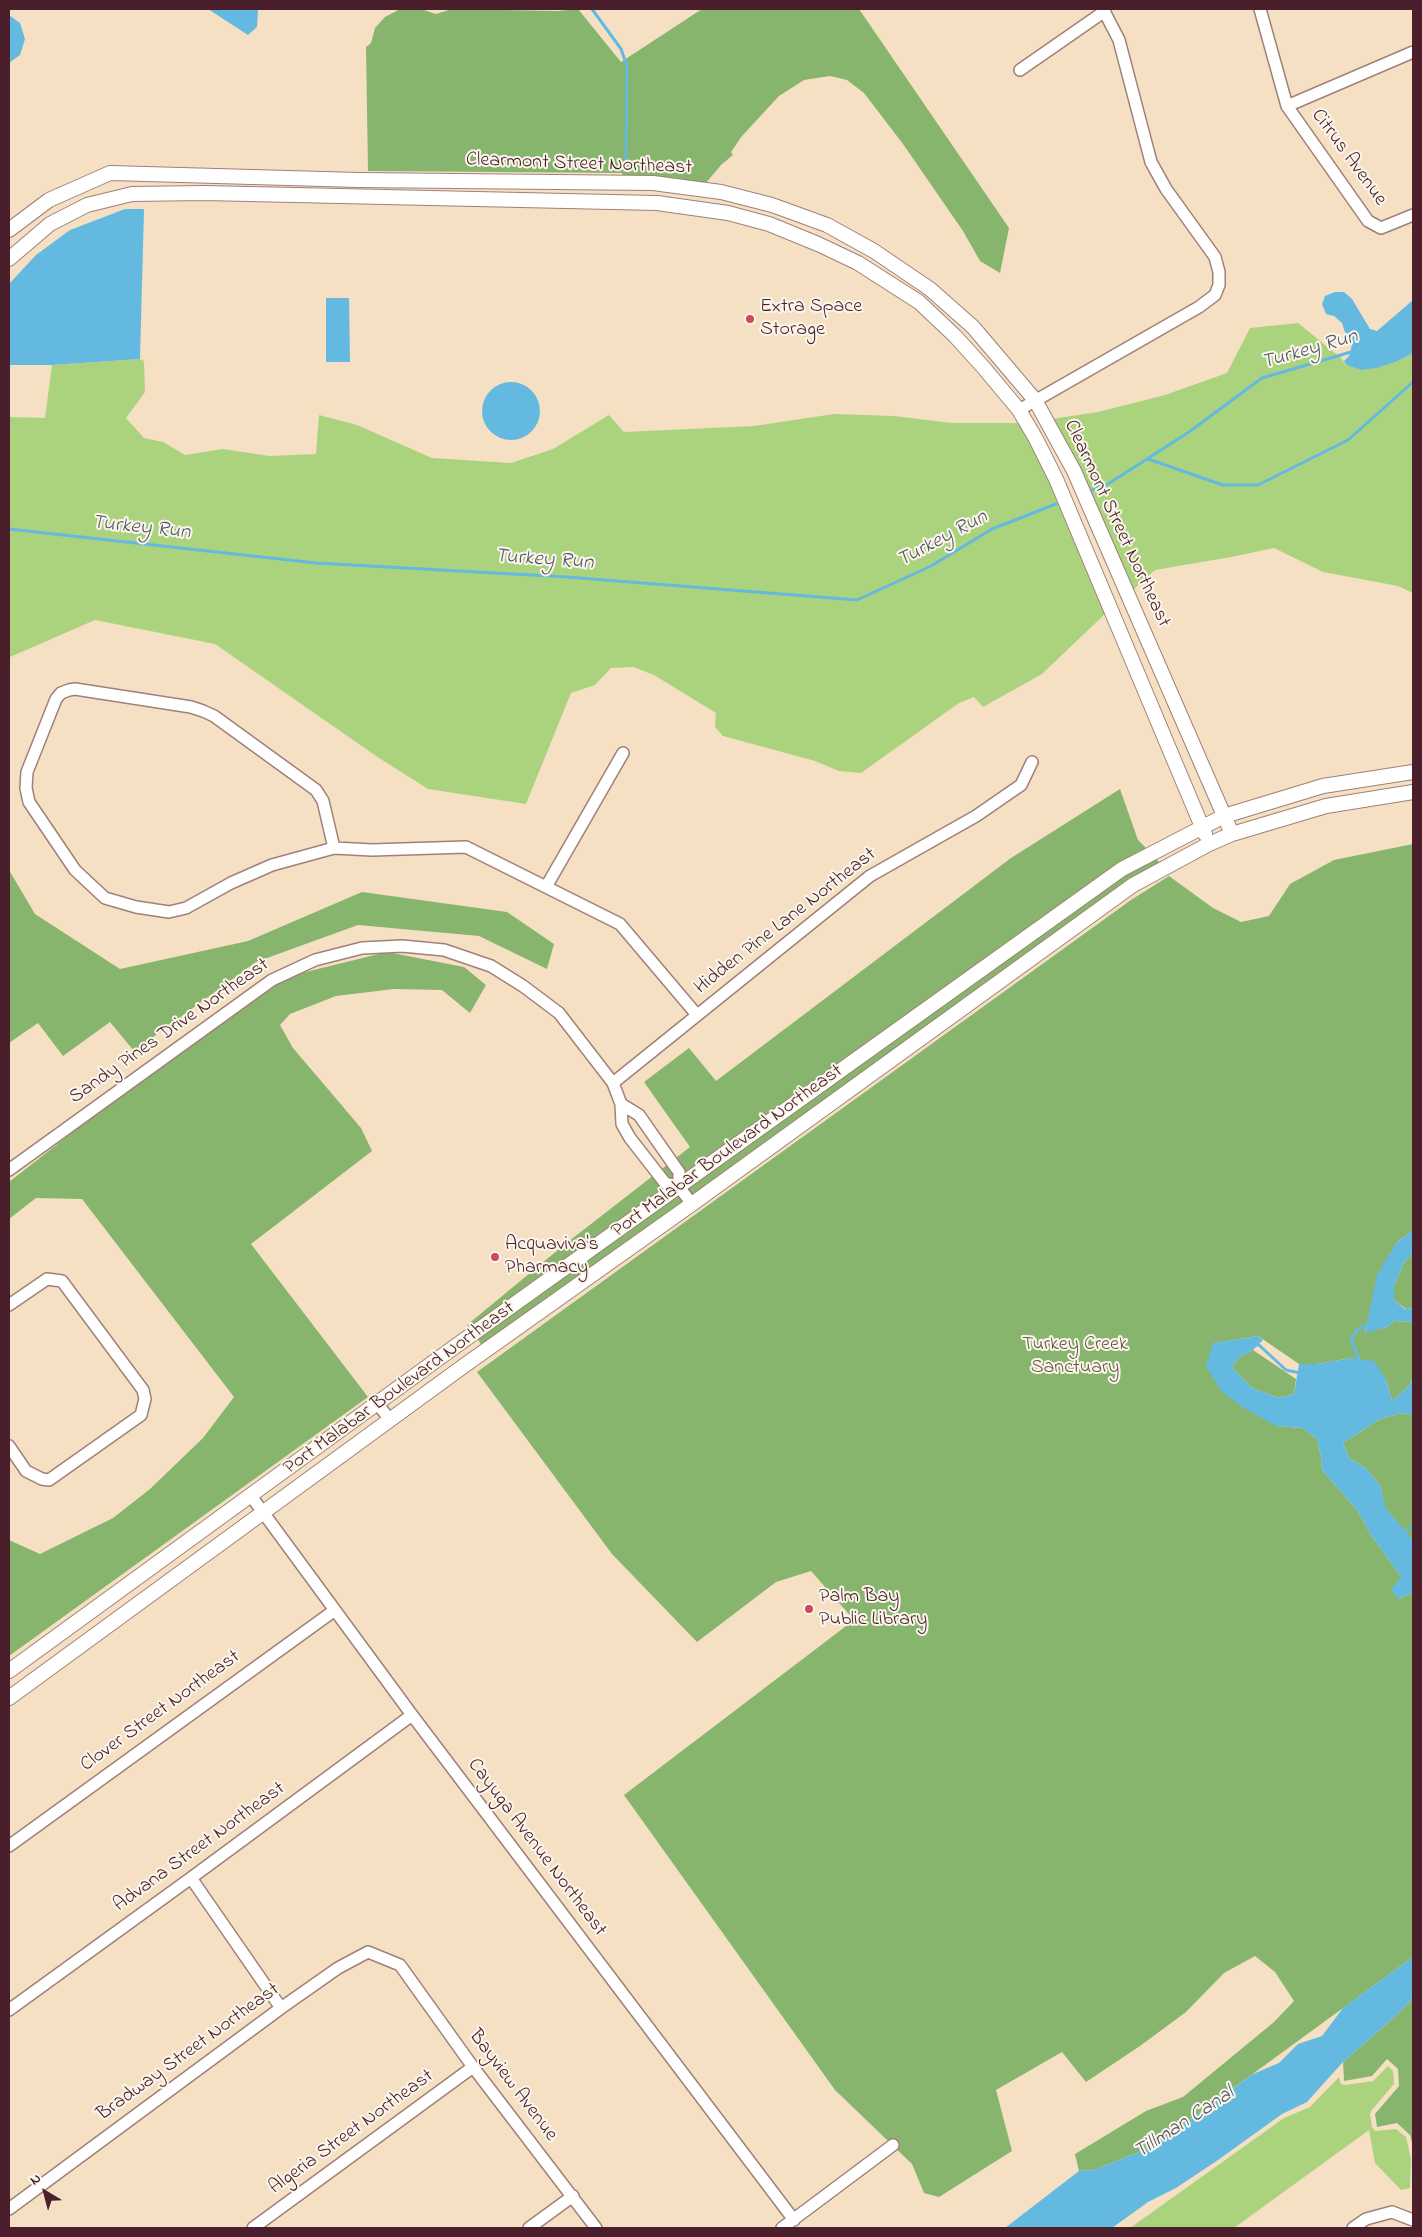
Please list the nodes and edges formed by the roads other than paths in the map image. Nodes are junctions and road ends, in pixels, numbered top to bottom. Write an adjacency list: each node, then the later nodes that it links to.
1 (1260, 9): 5 (street, Citrus Avenue)
2 (1104, 10): 4 (street); 9 (street)
3 (1413, 52): 5 (street)
4 (1020, 70)
5 (1287, 106): 6 (street, Citrus Avenue)
6 (1413, 215)
7 (9, 230): 9 (street, Clearmont Street Northeast)
8 (9, 259): 10 (street, Clearmont Street Northeast)
9 (1035, 400): 10 (street); 17 (street, Clearmont Street Northeast)
10 (1019, 410): 18 (street, Clearmont Street Northeast)
11 (622, 753): 22 (street)
12 (1032, 762): 23 (street, Hidden Pine Lane Northeast)
13 (1413, 772): 14 (street, Port Malabar Boulevard Northeast)
14 (1322, 786): 16 (street); 17 (street, Port Malabar Boulevard Northeast)
15 (1413, 792): 16 (street, Port Malabar Boulevard Northeast)
16 (1326, 806): 19 (street, Port Malabar Boulevard Northeast)
17 (1224, 816): 18 (street, Port Malabar Boulevard Northeast); 19 (street, Clearmont Street Northeast)
18 (1202, 827): 20 (street, Clearmont Street Northeast); 27 (street, Port Malabar Boulevard Northeast)
19 (1232, 834): 20 (street, Port Malabar Boulevard Northeast)
20 (1209, 844): 28 (street, Port Malabar Boulevard Northeast)
21 (334, 848): 21 (street); 22 (street)
22 (546, 887): 23 (street)
23 (697, 1015): 24 (street, Hidden Pine Lane Northeast)
24 (612, 1083): 25 (street, Sandy Pines Drive Northeast); 26 (street, Sandy Pines Drive Northeast)
25 (621, 1104): 27 (street); 27 (street, Sandy Pines Drive Northeast)
26 (9, 1170)
27 (679, 1187): 28 (street); 30 (street, Port Malabar Boulevard Northeast)
28 (692, 1204): 31 (street, Port Malabar Boulevard Northeast)
29 (9, 1305): 32 (street)
30 (377, 1403): 31 (street); 33 (street, Port Malabar Boulevard Northeast)
31 (390, 1420): 34 (street, Port Malabar Boulevard Northeast)
32 (9, 1446)
33 (251, 1496): 34 (street, Cayuga Avenue Northeast); 36 (street, Port Malabar Boulevard Northeast)
34 (264, 1514): 35 (street, Cayuga Avenue Northeast); 37 (street, Port Malabar Boulevard Northeast)
35 (336, 1610): 38 (street, Cayuga Avenue Northeast); 39 (street, Clover Street Northeast)
36 (9, 1671)
37 (9, 1698)
38 (412, 1715): 40 (street, Advana Street Northeast); 48 (street, Cayuga Avenue Northeast)
39 (9, 1846)
40 (191, 1878): 42 (street); 43 (street, Advana Street Northeast)
41 (400, 1965): 42 (street, Bradway Street Northeast); 44 (street, Bayview Avenue)
42 (281, 2008): 47 (street, Bradway Street Northeast)
43 (9, 2010)
44 (473, 2067): 46 (street, Bayview Avenue); 50 (street, Algeria Street Northeast)
45 (893, 2145): 48 (street)
46 (573, 2196): 51 (street); 52 (street, Bayview Avenue)
47 (9, 2209)
48 (794, 2220): 53 (street)
49 (1413, 2220): 54 (street)
50 (253, 2228)
51 (529, 2228)
52 (596, 2228)
53 (782, 2228)
54 (1353, 2228)

